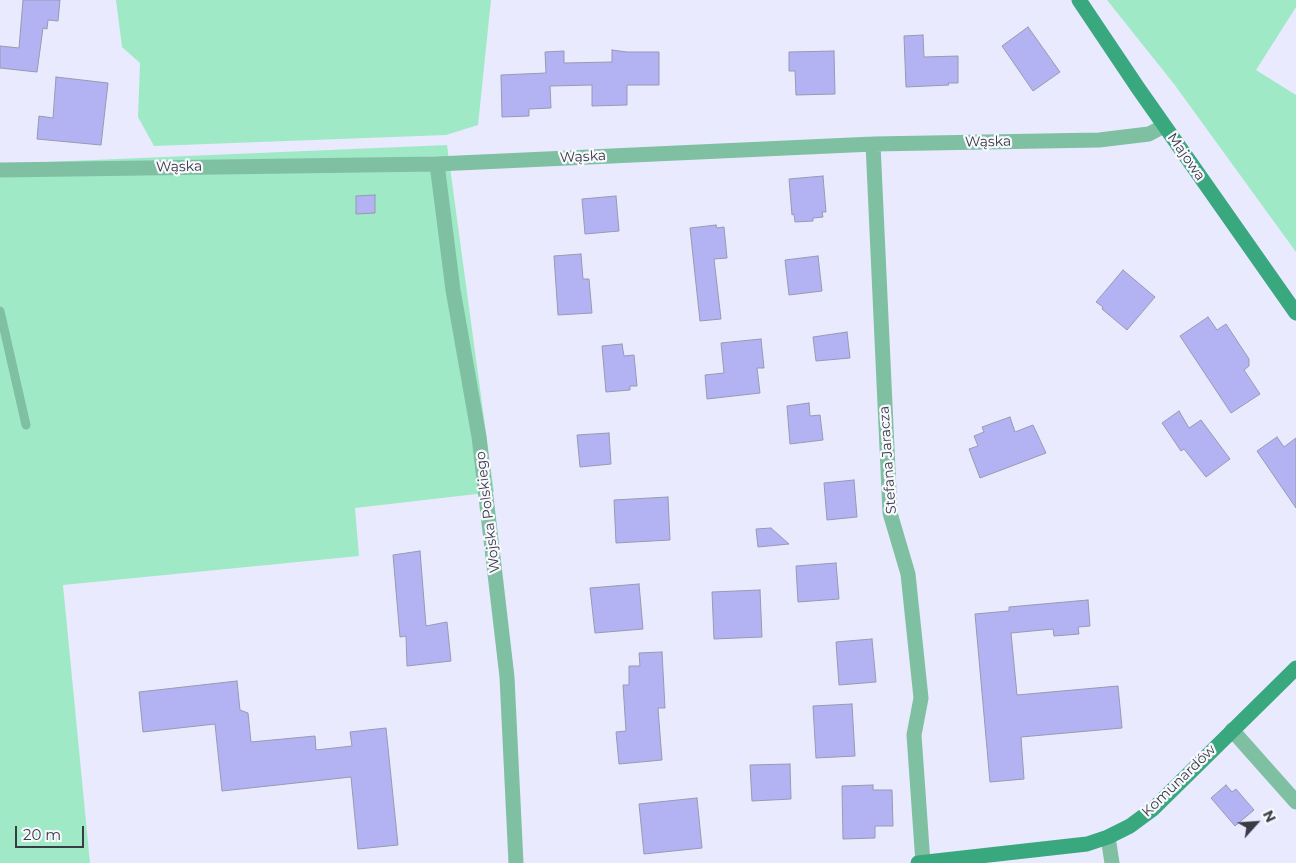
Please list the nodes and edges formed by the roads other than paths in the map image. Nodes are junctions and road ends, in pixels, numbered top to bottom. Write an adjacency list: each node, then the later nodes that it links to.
1 (1079, 0): 2 (street, Majowa)
2 (1164, 126): 3 (street, Wąska); 7 (street, Majowa)
3 (873, 144): 4 (street, Wąska); 15 (street, Stefana Jaracza)
4 (437, 164): 5 (street, Wąska); 13 (street, Wojska Polskiego)
5 (0, 170)
6 (0, 311): 8 (lane)
7 (1296, 313)
8 (26, 425)
9 (1296, 668): 10 (street, Komunardów)
10 (1232, 730): 11 (street); 12 (street, Komunardów)
11 (1296, 802)
12 (1108, 837): 15 (street, Komunardów); 16 (street)
13 (516, 863)
14 (918, 863): 15 (street, Komunardów)
15 (923, 863)
16 (1112, 863)

